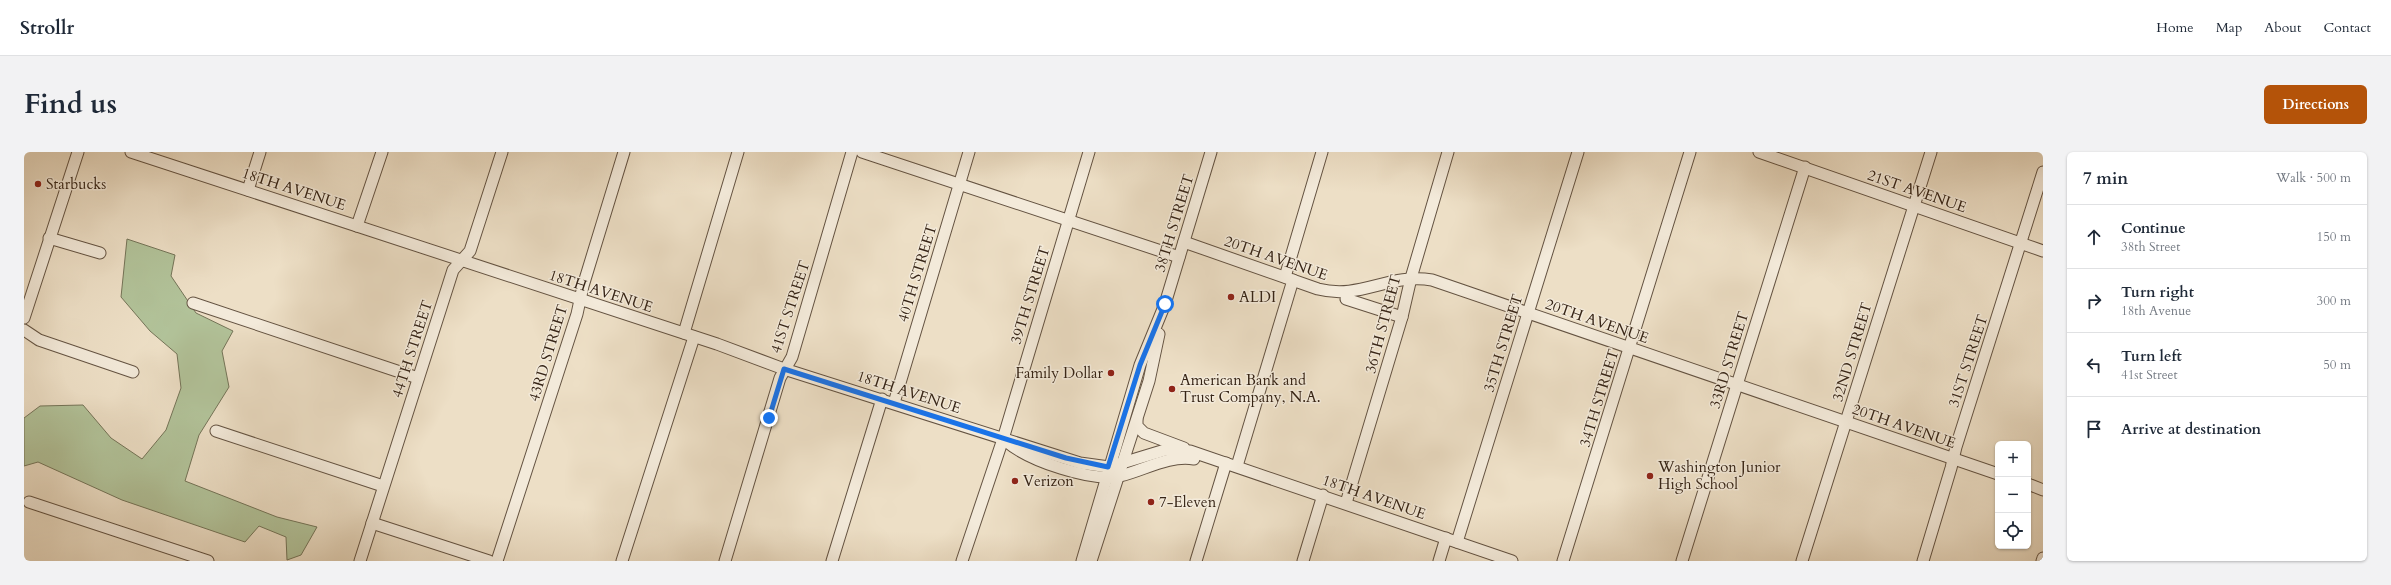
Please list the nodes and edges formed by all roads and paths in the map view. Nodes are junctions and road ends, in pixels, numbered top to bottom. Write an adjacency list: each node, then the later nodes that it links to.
1 (78, 152): 26 (street)
2 (131, 152): 22 (street, 18TH AVENUE)
3 (260, 152): 22 (street)
4 (382, 152): 25 (street)
5 (502, 152): 32 (street, 44TH STREET)
6 (624, 152): 36 (street, 43RD STREET)
7 (738, 152): 43 (street)
8 (852, 152): 45 (street, 41ST STREET)
9 (862, 152): 21 (street)
10 (969, 152): 21 (street, 40TH STREET)
11 (1089, 152): 24 (street, 39TH STREET)
12 (1211, 152): 27 (street, 38TH STREET)
13 (1322, 152): 34 (street)
14 (1448, 152): 33 (street, 36TH STREET)
15 (1578, 152): 39 (street, 35TH STREET)
16 (1690, 152): 44 (street, 34TH STREET)
17 (1759, 152): 19 (street, 21ST AVENUE)
18 (1930, 152): 23 (street, 32ND STREET)
19 (1805, 168): 23 (street, 21ST AVENUE); 48 (street, 33RD STREET)
20 (2043, 172): 28 (street, 31ST STREET)
21 (960, 184): 24 (street); 50 (street, 40TH STREET)
22 (248, 190): 25 (street, 18TH AVENUE)
23 (1914, 205): 28 (street, 21ST AVENUE); 52 (street, 32ND STREET)
24 (1069, 221): 31 (street); 54 (street, 39TH STREET)
25 (357, 226): 32 (street, 18TH AVENUE)
26 (49, 238): 30 (street); 41 (street)
27 (1184, 242): 31 (street, 38TH STREET); 34 (street, 20TH AVENUE)
28 (2021, 243): 29 (street, 21ST AVENUE); 56 (street, 31ST STREET)
29 (2043, 251)
30 (100, 253)
31 (1180, 256): 38 (street, 38TH STREET)
32 (461, 260): 36 (street, 18TH AVENUE); 47 (street, 44TH STREET)
33 (1411, 278): 34 (street, 20TH AVENUE); 39 (street, 20TH AVENUE); 40 (street, 36TH STREET)
34 (1289, 279): 58 (street)
35 (1346, 299): 40 (street)
36 (580, 300): 43 (street, 18TH AVENUE); 75 (street, 43RD STREET)
37 (193, 303): 47 (street)
38 (1165, 304): 51 (street, 38TH STREET); 59 (street, 38TH STREET)
39 (1528, 313): 44 (street, 20TH AVENUE); 70 (street, 35TH STREET)
40 (1402, 317): 67 (street, 36TH STREET)
41 (24, 318)
42 (24, 330): 46 (street)
43 (689, 335): 45 (street, 18TH AVENUE); 76 (street)
44 (1630, 348): 48 (street, 20TH AVENUE); 86 (street, 34TH STREET)
45 (784, 369): 49 (street, 18TH AVENUE); 77 (street, 41ST STREET)
46 (133, 372)
47 (418, 378): 63 (street, 44TH STREET)
48 (1737, 385): 52 (street, 20TH AVENUE); 87 (street, 33RD STREET)
49 (882, 399): 50 (street, 18TH AVENUE); 78 (street)
50 (894, 403): 54 (street, 18TH AVENUE)
51 (1137, 420): 55 (street); 57 (street, 38TH STREET)
52 (1846, 422): 56 (street, 20TH AVENUE); 88 (street, 32ND STREET)
53 (216, 431): 63 (street)
54 (1003, 439): 59 (street, 18TH AVENUE); 79 (street, 39TH STREET)
55 (1190, 451): 57 (street, 18TH AVENUE); 58 (street, 18TH AVENUE)
56 (1953, 459): 60 (street, 20TH AVENUE); 89 (street, 31ST STREET)
57 (1123, 464): 59 (street, 18TH AVENUE); 61 (street, 38TH STREET)
58 (1232, 464): 61 (street, 18TH AVENUE); 65 (street, 18TH AVENUE); 82 (street)
59 (1107, 472): 61 (street, 18TH AVENUE); 80 (street, 38TH STREET)
60 (1995, 473)
61 (1119, 476): 81 (street, 38TH STREET)
62 (2031, 485): 64 (street)
63 (383, 486): 68 (street, 44TH STREET)
64 (2043, 490)
65 (1324, 496): 67 (street, 18TH AVENUE); 83 (street)
66 (29, 502): 72 (street)
67 (1346, 503): 69 (street, 18TH AVENUE)
68 (372, 523): 73 (street, 44TH STREET); 74 (street)
69 (1446, 538): 70 (street, 18TH AVENUE); 84 (street)
70 (1457, 542): 85 (street, 18TH AVENUE)
71 (2043, 558): 90 (street)
72 (208, 561)
73 (360, 561)
74 (489, 561)
75 (497, 561)
76 (622, 561)
77 (724, 561)
78 (832, 561)
79 (962, 561)
80 (1082, 561)
81 (1091, 561)
82 (1196, 561)
83 (1303, 561)
84 (1439, 561)
85 (1512, 561)
86 (1563, 561)
87 (1682, 561)
88 (1802, 561)
89 (1924, 561)
90 (2042, 561)

